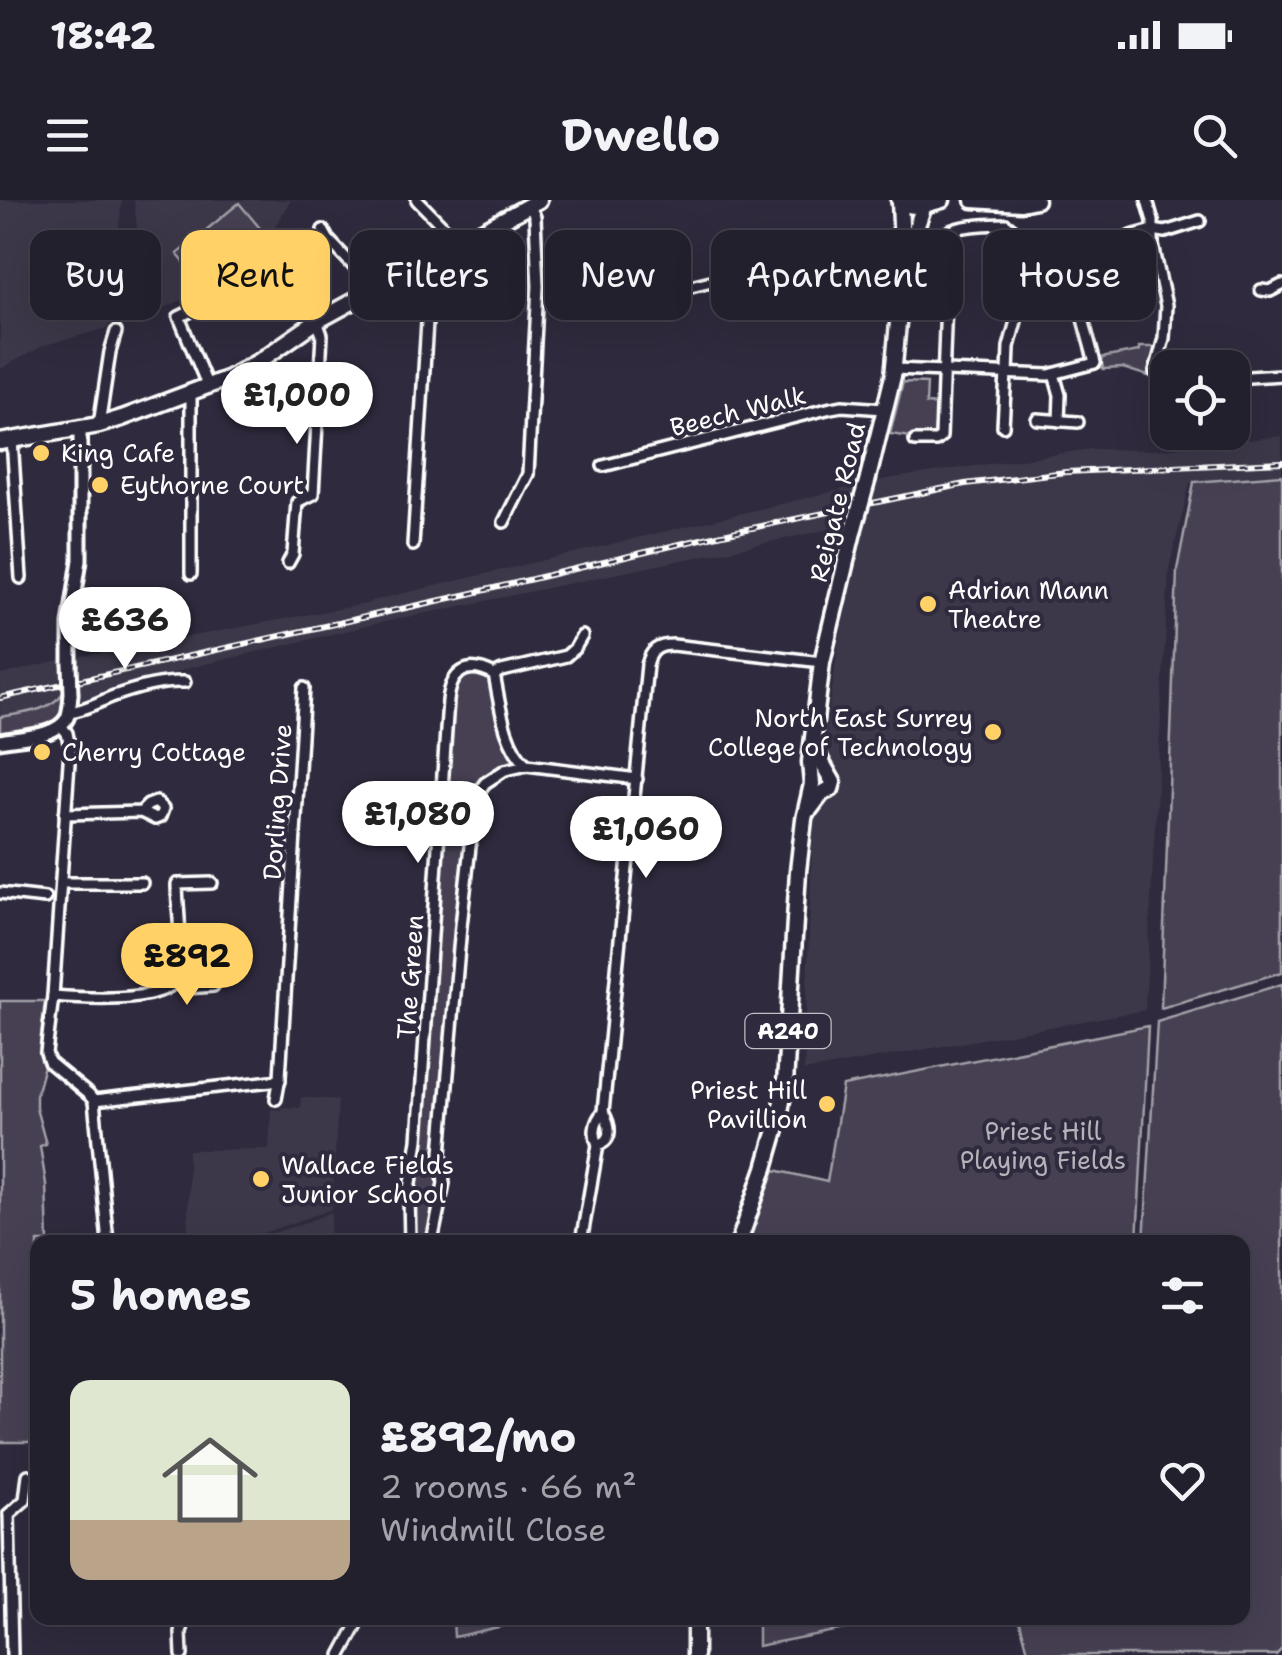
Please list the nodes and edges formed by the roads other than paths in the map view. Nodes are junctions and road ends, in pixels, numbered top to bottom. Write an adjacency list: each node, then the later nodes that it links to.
1 (417, 200): 9 (street)
2 (899, 200): 7 (highway); 11 (highway, Reigate Road / A240)
3 (973, 200): 4 (highway)
4 (1036, 200)
5 (1147, 200): 13 (street)
6 (534, 202): 10 (highway); 46 (street)
7 (931, 202): 12 (highway, Reigate Road / A240)
8 (1200, 221): 14 (street)
9 (448, 230)
10 (482, 230)
11 (900, 230)
12 (917, 230)
13 (1153, 230)
14 (1156, 231)
15 (330, 241): 17 (street)
16 (1156, 259): 27 (street)
17 (350, 263)
18 (1282, 285): 19 (street)
19 (1261, 290)
20 (350, 302): 25 (highway)
21 (181, 316): 34 (street)
22 (427, 320): 47 (street)
23 (898, 320): 28 (highway, Reigate Road / A240)
24 (1083, 320): 31 (street)
25 (317, 321): 34 (highway); 48 (street)
26 (116, 332): 40 (street)
27 (1161, 350)
28 (894, 368): 29 (street); 36 (highway, Reigate Road / A240)
29 (944, 370): 30 (street); 30 (street); 44 (street)
30 (1007, 373): 31 (street); 41 (street)
31 (1054, 374): 38 (street)
32 (1282, 375): 33 (street)
33 (1250, 377)
34 (208, 387): 35 (highway)
35 (191, 394): 40 (highway); 49 (street)
36 (884, 409): 45 (street, Beech Walk); 52 (highway, Reigate Road / A240, bridge)
37 (1037, 419): 38 (street)
38 (1059, 420): 39 (street)
39 (1078, 422)
40 (99, 425): 42 (highway)
41 (1003, 426)
42 (80, 428): 43 (highway); 56 (main road, bridge)
43 (6, 440): 50 (street)
44 (915, 441)
45 (602, 466)
46 (504, 522)
47 (413, 545)
48 (288, 564)
49 (191, 574)
50 (22, 578)
51 (582, 636): 53 (street)
52 (822, 662): 60 (street); 78 (highway, Reigate Road / A240)
53 (494, 676): 59 (street); 75 (street, The Green)
54 (185, 682): 56 (street)
55 (304, 688): 71 (street, Dorling Drive)
56 (69, 712): 57 (main road)
57 (61, 726): 58 (main road); 62 (street)
58 (0, 741)
59 (526, 765): 60 (street); 76 (street, The Green)
60 (636, 779): 77 (street)
61 (140, 812): 62 (street)
62 (66, 814): 63 (street)
63 (61, 883): 64 (street); 70 (street)
64 (142, 884)
65 (212, 884): 68 (street)
66 (0, 894): 67 (street)
67 (45, 898)
68 (175, 982): 69 (street); 70 (street)
69 (214, 986)
70 (53, 996): 73 (street)
71 (280, 1080): 72 (street, Dorling Drive); 73 (street)
72 (276, 1099)
73 (94, 1101): 74 (street)
74 (107, 1235)
75 (410, 1235)
76 (433, 1235)
77 (581, 1235)
78 (742, 1235)
79 (28, 1475): 80 (street)
80 (4, 1512): 85 (street)
81 (0, 1625): 85 (street)
82 (183, 1625): 87 (street)
83 (357, 1625): 88 (street)
84 (695, 1625): 89 (highway)
85 (13, 1626): 86 (street)
86 (12, 1655)
87 (182, 1655)
88 (342, 1655)
89 (695, 1655)

